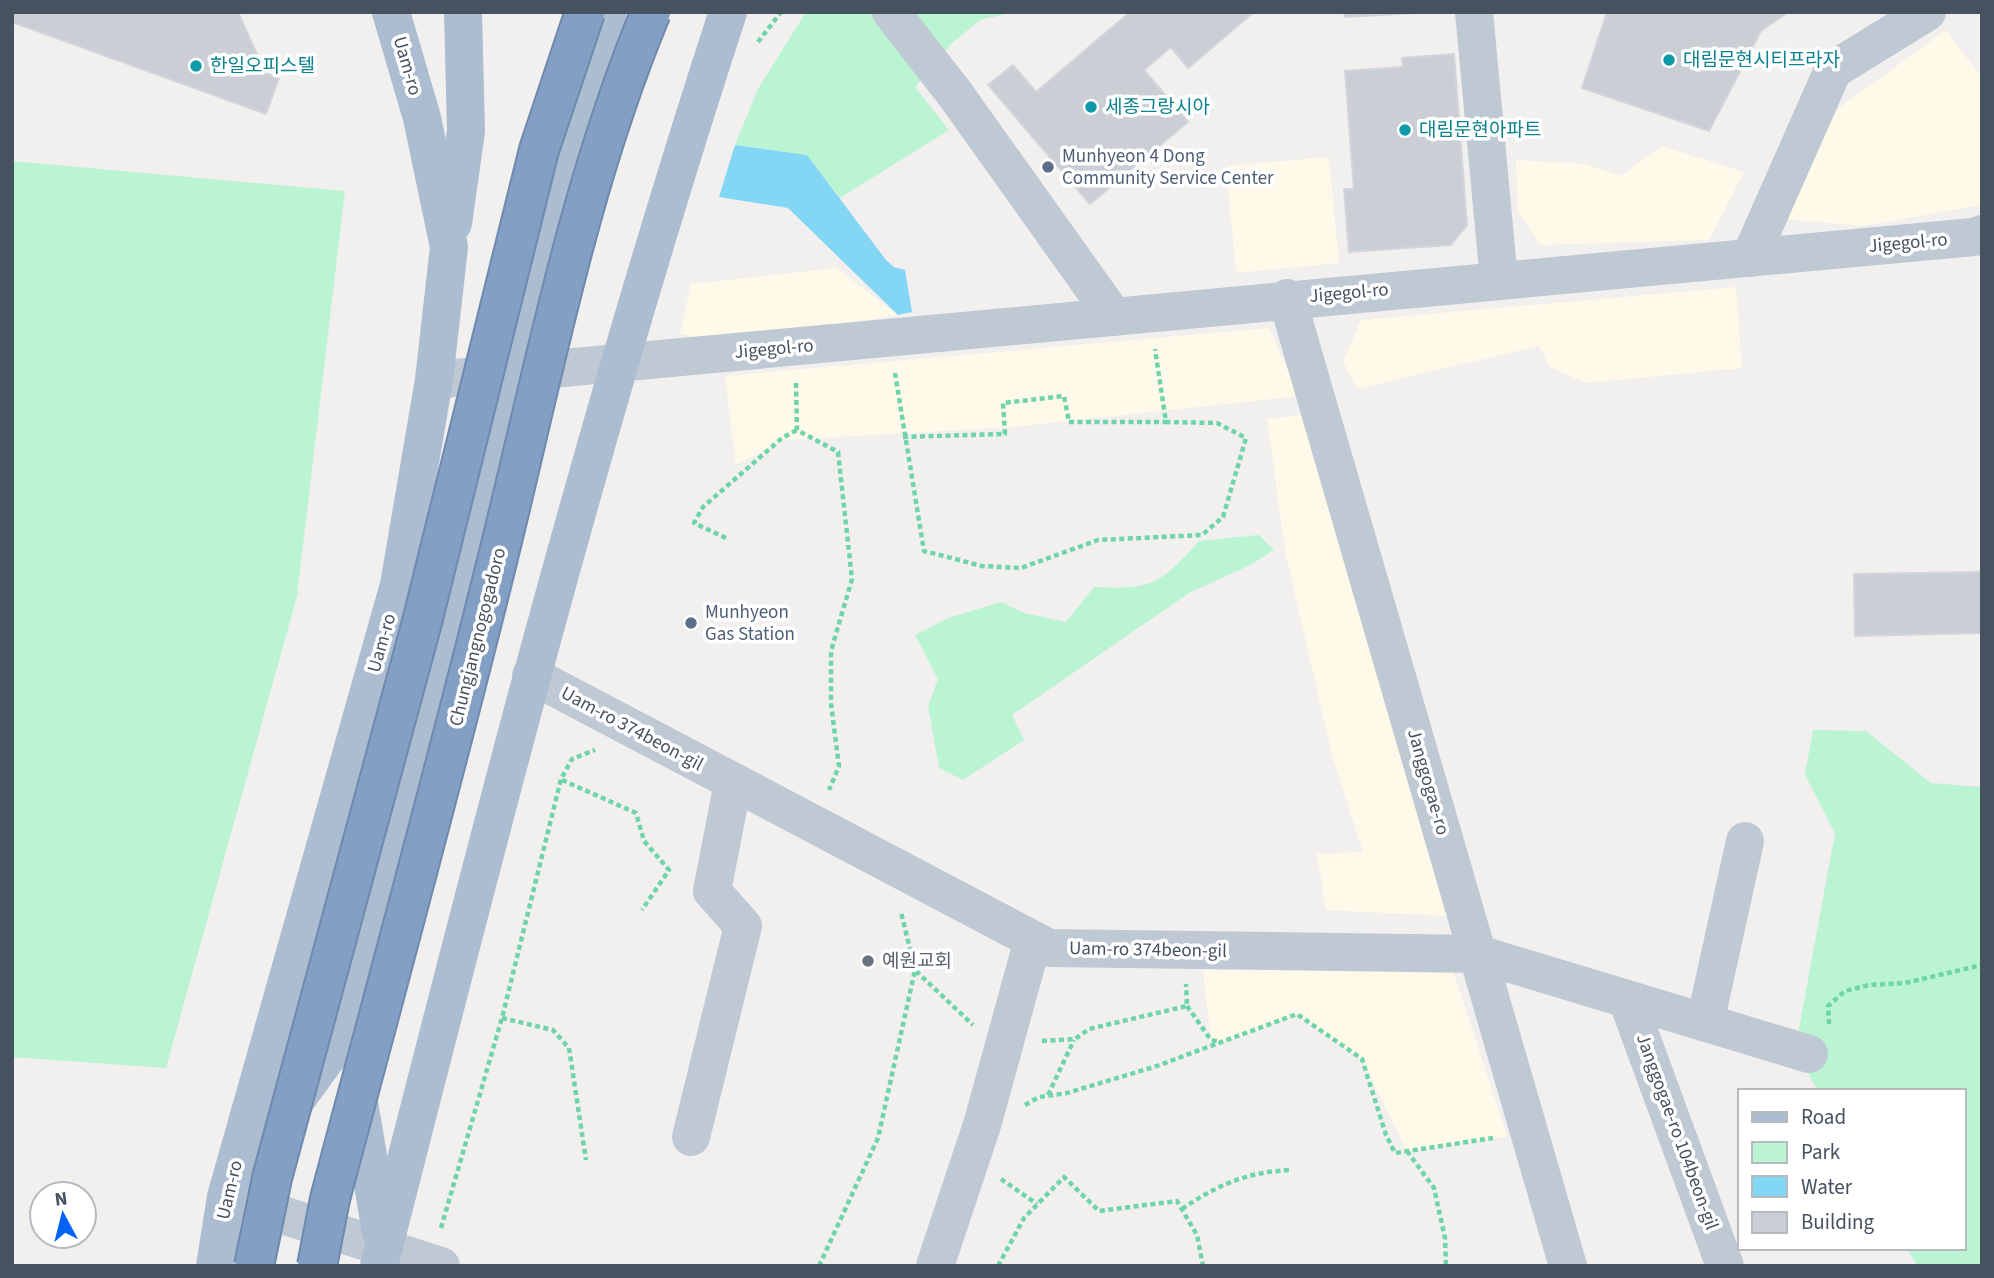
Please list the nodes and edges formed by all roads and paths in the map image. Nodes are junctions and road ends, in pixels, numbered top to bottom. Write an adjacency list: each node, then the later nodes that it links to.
1 (391, 12): 11 (main road, Uam-ro)
2 (463, 12): 11 (main road)
3 (585, 12): 60 (highway, bridge)
4 (608, 12): 19 (main road)
5 (651, 12): 61 (highway, Chungjangnogogadoro, bridge)
6 (729, 12): 18 (main road)
7 (891, 12): 15 (street)
8 (1474, 12): 13 (street)
9 (1927, 12): 12 (street)
10 (1982, 234): 12 (street, Jigegol-ro)
11 (449, 247): 20 (main road, Uam-ro)
12 (1750, 258): 13 (street, Jigegol-ro)
13 (1499, 281): 14 (street, Jigegol-ro)
14 (1287, 299): 15 (street, Jigegol-ro); 35 (street, Janggogae-ro)
15 (1132, 315): 16 (street, Jigegol-ro); 21 (path)
16 (891, 337): 17 (street, Jigegol-ro); 23 (path)
17 (796, 347): 18 (street, Jigegol-ro); 22 (path)
18 (620, 365): 19 (street, Jigegol-ro); 25 (main road)
19 (516, 372): 20 (street, Jigegol-ro); 42 (main road)
20 (434, 380): 54 (main road, Uam-ro)
21 (1166, 422): 23 (path); 23 (path)
22 (797, 430): 24 (path); 29 (path)
23 (903, 437)
24 (726, 538)
25 (531, 675): 28 (street, Uam-ro 374beon-gil); 57 (main road)
26 (572, 759): 40 (path)
27 (562, 780): 32 (path)
28 (733, 783): 29 (street, Uam-ro 374beon-gil); 50 (street)
29 (814, 824): 31 (street, Uam-ro 374beon-gil)
30 (1745, 841): 41 (street)
31 (895, 867): 33 (street, Uam-ro 374beon-gil); 37 (path)
32 (642, 910)
33 (1033, 940): 34 (street, Uam-ro 374beon-gil); 43 (street)
34 (1186, 950): 35 (street, Uam-ro 374beon-gil); 39 (path)
35 (1478, 954): 38 (street, Janggogae-ro 104beon-gil); 49 (street, Janggogae-ro)
36 (1982, 965): 46 (path)
37 (915, 970): 43 (path); 62 (path)
38 (1627, 999): 41 (street, Janggogae-ro 104beon-gil); 68 (street, Janggogae-ro 104beon-gil)
39 (1187, 1006): 44 (path); 45 (path)
40 (502, 1018): 52 (path); 58 (path)
41 (1705, 1023): 46 (street, Janggogae-ro 104beon-gil)
42 (346, 1031): 54 (main road); 57 (main road)
43 (1007, 1037): 44 (path); 48 (street)
44 (1075, 1039): 47 (path)
45 (1222, 1043): 47 (path); 51 (path)
46 (1809, 1054)
47 (1048, 1096): 48 (path)
48 (982, 1125): 55 (path); 63 (street)
49 (1531, 1131): 51 (path); 67 (street, Janggogae-ro)
50 (691, 1137)
51 (1407, 1151): 66 (path)
52 (586, 1160)
53 (1290, 1170): 56 (path)
54 (226, 1197): 57 (street); 59 (main road, Uam-ro)
55 (1037, 1204): 56 (path); 64 (path)
56 (1182, 1209): 65 (path)
57 (381, 1257): 58 (street)
58 (434, 1265)
59 (215, 1266)
60 (254, 1266)
61 (317, 1266)
62 (819, 1266)
63 (935, 1266)
64 (998, 1266)
65 (1203, 1266)
66 (1446, 1266)
67 (1568, 1266)
68 (1725, 1266)

